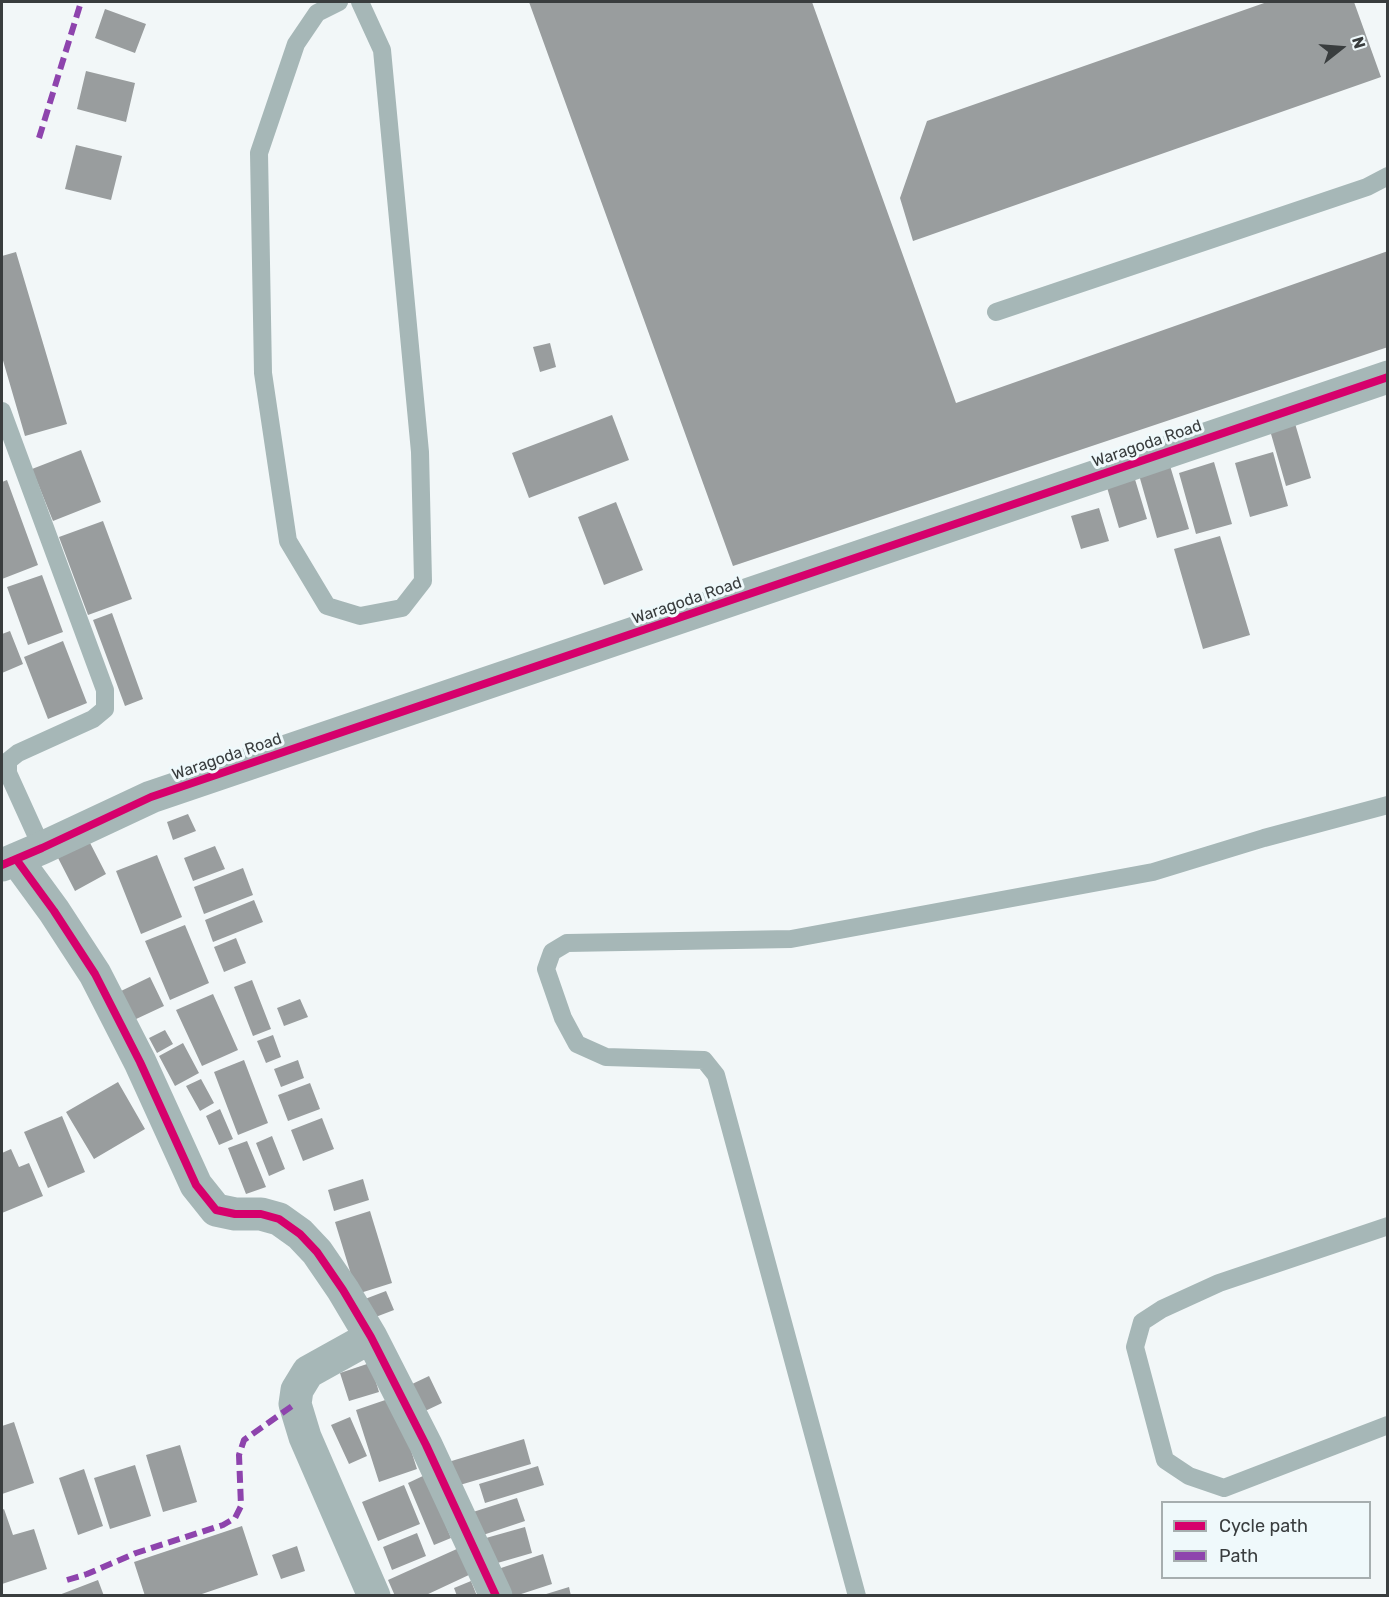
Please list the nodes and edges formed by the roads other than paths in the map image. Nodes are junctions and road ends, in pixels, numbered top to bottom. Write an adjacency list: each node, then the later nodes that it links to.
1 (339, 2): 2 (lane)
2 (360, 2)
3 (1388, 176): 4 (lane)
4 (996, 312)
5 (1388, 377): 8 (street, Waragoda Road)
6 (2, 411): 8 (lane)
7 (1388, 805): 14 (lane)
8 (20, 857): 10 (street)
9 (1388, 1226): 11 (lane)
10 (371, 1337): 12 (street); 13 (street)
11 (1388, 1425)
12 (374, 1596)
13 (496, 1596)
14 (856, 1596)

